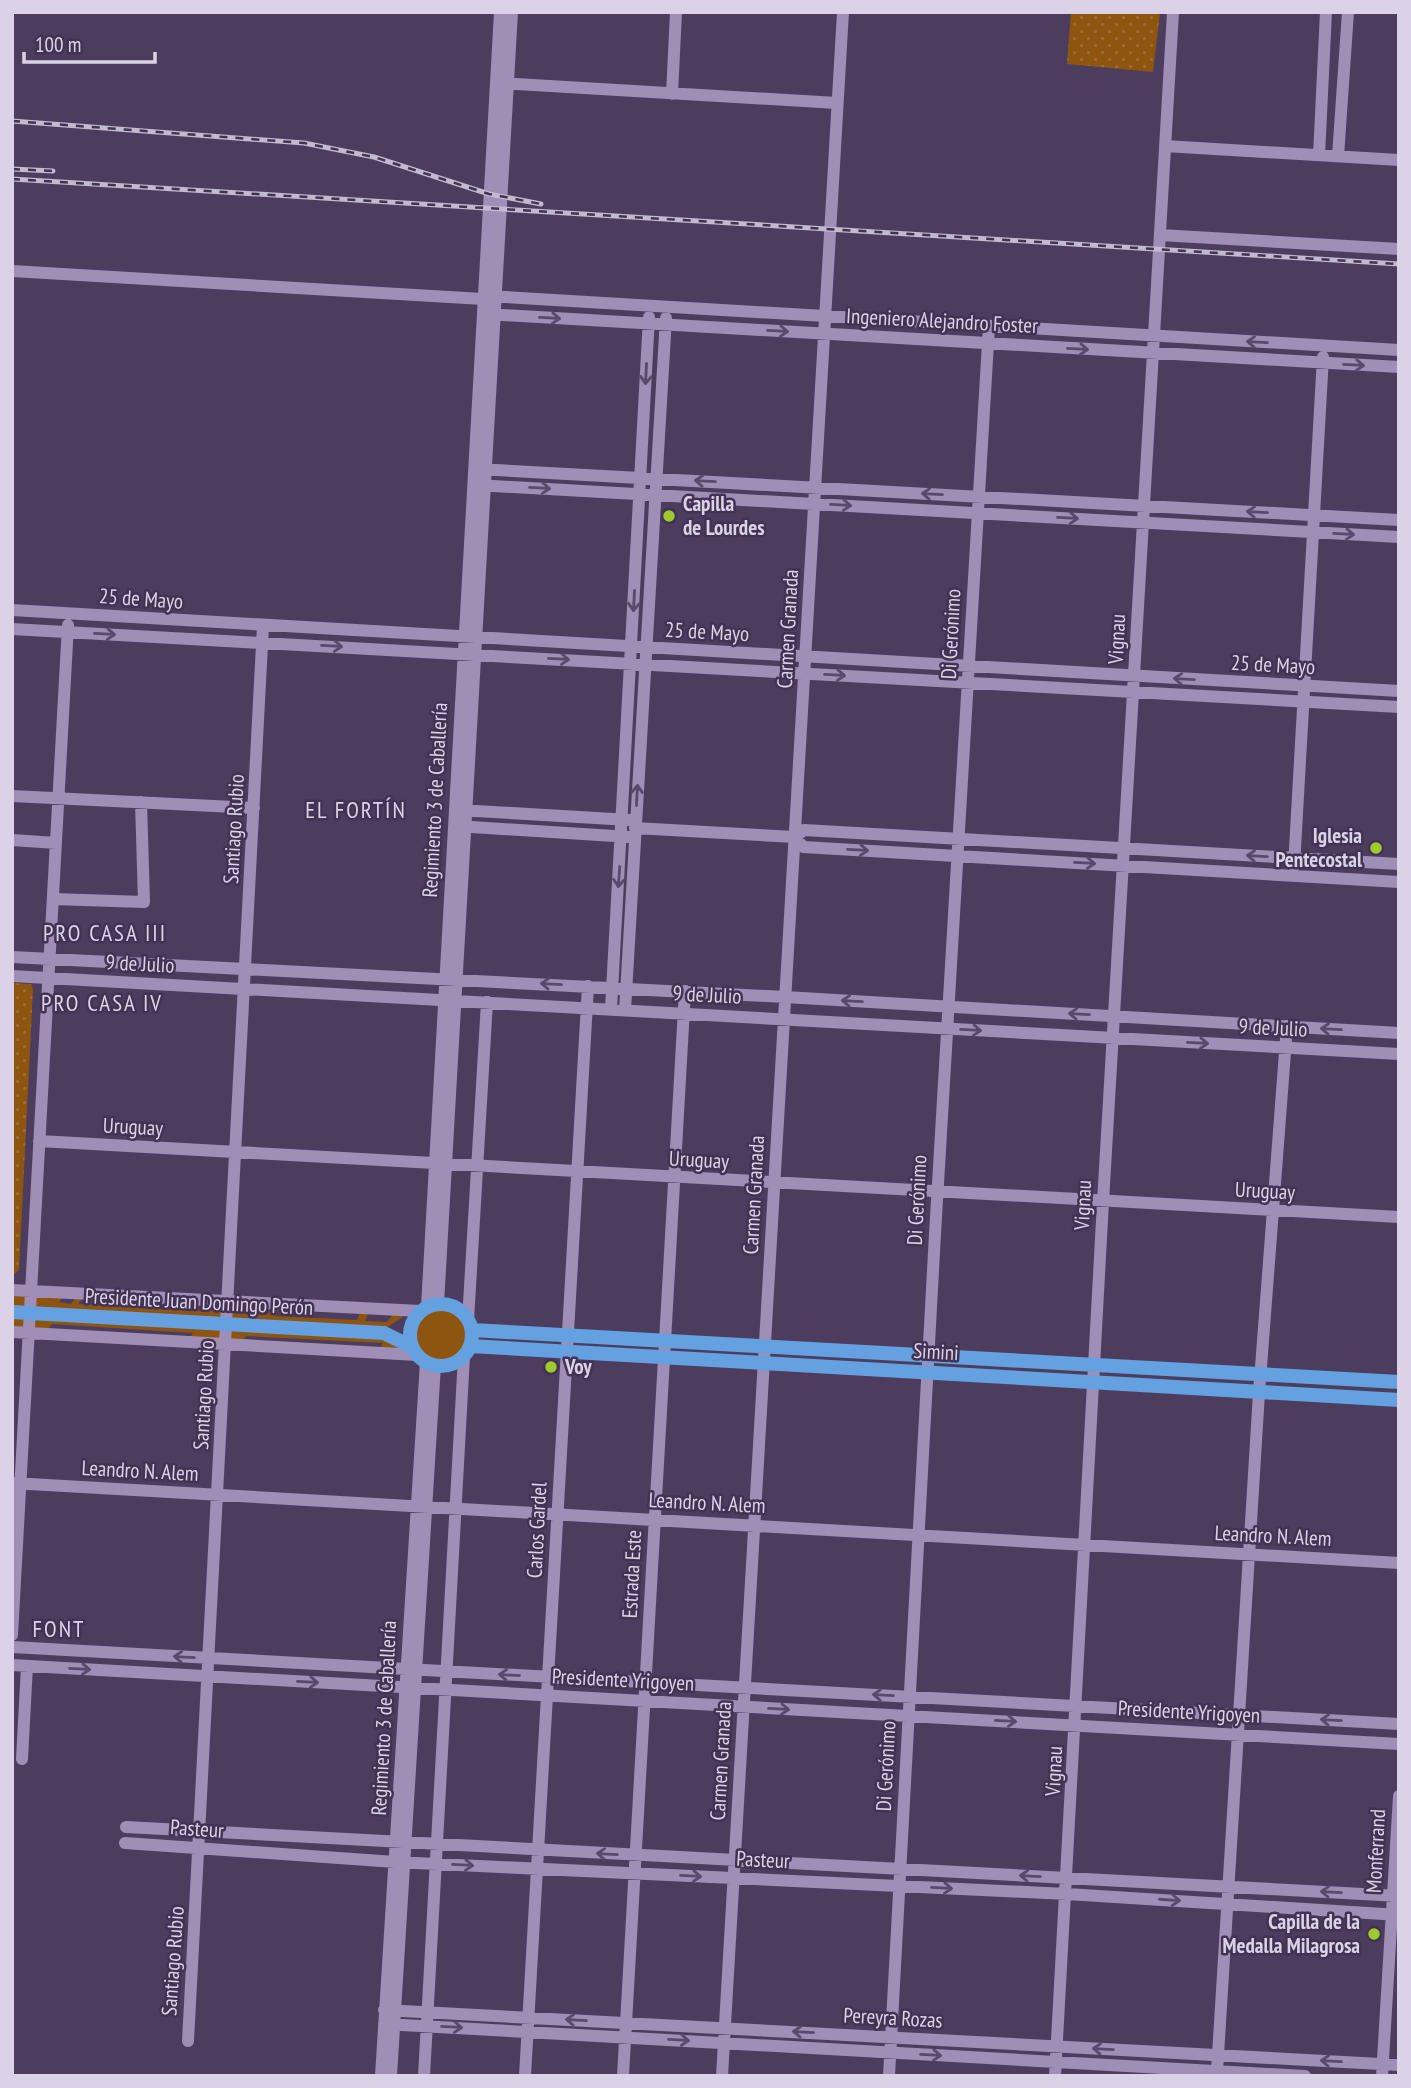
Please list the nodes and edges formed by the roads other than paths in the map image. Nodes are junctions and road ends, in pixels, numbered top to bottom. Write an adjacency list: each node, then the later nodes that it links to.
1 (500, 12): 8 (street)
2 (512, 12): 8 (street)
3 (676, 12): 9 (street)
4 (843, 12): 10 (street, Carmen Granada)
5 (1173, 12): 11 (street, Vignau)
6 (1326, 12): 12 (street)
7 (1348, 12): 13 (street)
8 (502, 83): 9 (street); 18 (street, Regimiento 3 de Caballería)
9 (671, 94): 10 (street)
10 (838, 103): 22 (street, Carmen Granada)
11 (1165, 146): 12 (street); 15 (street, Vignau)
12 (1319, 155): 13 (street)
13 (1338, 156): 14 (street)
14 (1399, 160)
15 (1160, 242): 16 (street); 27 (street, Vignau)
16 (1399, 249)
17 (12, 271): 18 (street, Ingeniero Alejandro Foster)
18 (487, 297): 19 (street, Ingeniero Alejandro Foster); 21 (street, Regimiento 3 de Caballería)
19 (650, 306): 20 (street, Ingeniero Alejandro Foster); 23 (street)
20 (666, 307): 22 (street, Ingeniero Alejandro Foster); 24 (street)
21 (488, 314): 23 (street, Ingeniero Alejandro Foster, one-way to 23); 34 (street, Regimiento 3 de Caballería)
22 (825, 316): 25 (street, Ingeniero Alejandro Foster); 26 (street, Carmen Granada)
23 (649, 324): 24 (street, Ingeniero Alejandro Foster); 35 (street, one-way to 35)
24 (665, 325): 26 (street, Ingeniero Alejandro Foster, one-way to 26); 36 (street)
25 (989, 326): 27 (street, Ingeniero Alejandro Foster); 28 (street, Di Gerónimo)
26 (824, 334): 28 (street, Ingeniero Alejandro Foster); 38 (street, Carmen Granada)
27 (1154, 336): 29 (street, Ingeniero Alejandro Foster, one-way to 27); 31 (street, Vignau)
28 (988, 343): 31 (street, Ingeniero Alejandro Foster, one-way to 31); 41 (street, Di Gerónimo)
29 (1324, 346): 30 (street, Ingeniero Alejandro Foster); 32 (street)
30 (1399, 350)
31 (1153, 353): 32 (street, Ingeniero Alejandro Foster); 43 (street, Vignau)
32 (1323, 363): 33 (street, Ingeniero Alejandro Foster, one-way to 33); 45 (street)
33 (1399, 367)
34 (479, 469): 35 (street); 37 (street, Regimiento 3 de Caballería)
35 (640, 478): 36 (street); 39 (street)
36 (656, 479): 38 (street, one-way to 36); 40 (street)
37 (478, 485): 39 (street, one-way to 39); 55 (street, Regimiento 3 de Caballería)
38 (815, 487): 41 (street, one-way to 38); 42 (street, Carmen Granada)
39 (640, 494): 40 (street); 57 (street, one-way to 57)
40 (655, 495): 42 (street); 58 (street)
41 (979, 497): 43 (street); 44 (street, Di Gerónimo)
42 (814, 504): 44 (street, one-way to 44); 60 (street, Carmen Granada)
43 (1144, 506): 45 (street, one-way to 43); 47 (street, Vignau)
44 (978, 513): 47 (street, one-way to 47); 63 (street, Di Gerónimo)
45 (1314, 516): 46 (street); 48 (street)
46 (1399, 520)
47 (1143, 523): 48 (street); 65 (street, Vignau)
48 (1313, 532): 49 (street, one-way to 49); 67 (street)
49 (1399, 537)
50 (12, 610): 51 (street, 25 de Mayo)
51 (68, 614): 52 (street, 25 de Mayo); 54 (street)
52 (263, 626): 55 (street, 25 de Mayo); 56 (street, Santiago Rubio)
53 (12, 629): 54 (street, 25 de Mayo)
54 (67, 632): 56 (street, 25 de Mayo, one-way to 56); 73 (street)
55 (469, 638): 57 (street, 25 de Mayo); 59 (street, Regimiento 3 de Caballería)
56 (262, 643): 59 (street, 25 de Mayo, one-way to 59); 75 (street, Santiago Rubio)
57 (632, 648): 58 (street, 25 de Mayo); 61 (street)
58 (646, 648): 60 (street, 25 de Mayo); 62 (street)
59 (468, 654): 61 (street, 25 de Mayo, one-way to 61); 76 (street, Regimiento 3 de Caballería)
60 (805, 657): 63 (street, 25 de Mayo); 64 (street, Carmen Granada)
61 (631, 663): 62 (street, 25 de Mayo); 77 (street)
62 (645, 664): 64 (street, 25 de Mayo); 79 (street, one-way to 62)
63 (969, 667): 65 (street, 25 de Mayo); 66 (street, Di Gerónimo)
64 (804, 673): 66 (street, 25 de Mayo, one-way to 66); 81 (street, Carmen Granada)
65 (1134, 676): 67 (street, 25 de Mayo, one-way to 65); 69 (street, Vignau)
66 (968, 682): 69 (street, 25 de Mayo); 82 (street, Di Gerónimo)
67 (1304, 686): 68 (street, 25 de Mayo); 70 (street)
68 (1399, 691)
69 (1133, 692): 70 (street, 25 de Mayo); 85 (street, Vignau)
70 (1303, 701): 71 (street, 25 de Mayo); 87 (street)
71 (1399, 707)
72 (12, 796): 73 (street)
73 (58, 798): 74 (street); 84 (street)
74 (141, 802): 75 (street); 92 (street)
75 (254, 808): 95 (street, Santiago Rubio)
76 (459, 810): 77 (street); 78 (street, Regimiento 3 de Caballería)
77 (623, 819): 79 (street); 80 (street)
78 (458, 826): 80 (street); 98 (street, Regimiento 3 de Caballería)
79 (635, 828): 80 (street); 81 (street); 101 (street)
80 (622, 836): 100 (street, one-way to 100)
81 (795, 837): 82 (street); 86 (street, one-way to 86); 104 (street, Carmen Granada)
82 (958, 839): 85 (street); 86 (street, Di Gerónimo)
83 (12, 840): 84 (street)
84 (56, 843): 92 (street)
85 (1124, 848): 87 (street, one-way to 85); 89 (street, Vignau)
86 (957, 856): 89 (street, one-way to 89); 107 (street, Di Gerónimo)
87 (1294, 858): 88 (street); 90 (street)
88 (1399, 864)
89 (1123, 866): 90 (street); 112 (street, Vignau)
90 (1294, 876): 91 (street)
91 (1399, 882)
92 (53, 899): 94 (street)
93 (12, 957): 94 (street, 9 de Julio)
94 (49, 959): 95 (street, 9 de Julio); 97 (street)
95 (247, 969): 98 (street, 9 de Julio); 102 (street, Santiago Rubio)
96 (12, 976): 97 (street, 9 de Julio)
97 (48, 978): 102 (street, 9 de Julio); 120 (street)
98 (450, 979): 99 (street, 9 de Julio, one-way to 98); 105 (street, Regimiento 3 de Caballería)
99 (588, 986): 100 (street, 9 de Julio); 108 (street, Carlos Gardel)
100 (612, 988): 101 (street, 9 de Julio); 109 (street)
101 (626, 988): 103 (street, 9 de Julio); 110 (street)
102 (245, 989): 105 (street, 9 de Julio); 121 (street, Santiago Rubio)
103 (685, 991): 104 (street, 9 de Julio); 111 (street, Estrada Este)
104 (785, 997): 107 (street, 9 de Julio, one-way to 104); 113 (street, Carmen Granada)
105 (449, 1000): 106 (street, 9 de Julio); 122 (street, Regimiento 3 de Caballería)
106 (487, 1002): 108 (street, 9 de Julio); 123 (street)
107 (948, 1006): 112 (street, 9 de Julio, one-way to 107); 115 (street, Di Gerónimo)
108 (587, 1008): 109 (street, 9 de Julio); 124 (street, Carlos Gardel)
109 (611, 1009): 110 (street, 9 de Julio)
110 (625, 1010): 111 (street, 9 de Julio)
111 (684, 1013): 113 (street, 9 de Julio); 125 (street, Estrada Este)
112 (1114, 1016): 114 (street, 9 de Julio); 117 (street, Vignau)
113 (784, 1019): 115 (street, 9 de Julio); 126 (street, Carmen Granada)
114 (1287, 1026): 116 (street, 9 de Julio, one-way to 114); 118 (street)
115 (947, 1028): 117 (street, 9 de Julio, one-way to 117); 127 (street, Di Gerónimo)
116 (1399, 1033)
117 (1112, 1038): 118 (street, 9 de Julio, one-way to 118); 128 (street, Vignau)
118 (1286, 1048): 119 (street, 9 de Julio); 129 (street)
119 (1399, 1054)
120 (39, 1141): 121 (street, Uruguay); 132 (street)
121 (237, 1152): 122 (street, Uruguay); 133 (street, Santiago Rubio)
122 (440, 1164): 123 (street, Uruguay); 134 (street, Regimiento 3 de Caballería)
123 (477, 1166): 124 (street, Uruguay); 138 (street)
124 (578, 1172): 125 (street, Uruguay); 142 (street, Carlos Gardel)
125 (674, 1177): 126 (street, Uruguay); 143 (street, Estrada Este)
126 (774, 1183): 127 (street, Uruguay); 145 (street, Carmen Granada)
127 (937, 1193): 128 (street, Uruguay); 148 (street, Di Gerónimo)
128 (1103, 1202): 129 (street, Uruguay); 152 (street, Vignau)
129 (1273, 1211): 130 (street, Uruguay); 154 (street)
130 (1399, 1217)
131 (12, 1290): 132 (street)
132 (31, 1291): 133 (street); 136 (street)
133 (229, 1302): 134 (street); 137 (street, Santiago Rubio)
134 (425, 1309): 138 (main road); 141 (main road); 149 (main road)
135 (12, 1312): 136 (main road, Presidente Juan Domingo Perón)
136 (30, 1313): 137 (main road, Presidente Juan Domingo Perón); 140 (street)
137 (228, 1325): 141 (main road, Presidente Juan Domingo Perón); 144 (street, Santiago Rubio)
138 (470, 1325): 142 (main road, Simini); 146 (main road)
139 (12, 1332): 140 (street)
140 (29, 1333): 144 (street); 159 (street)
141 (384, 1333): 149 (main road, Presidente Juan Domingo Perón)
142 (568, 1335): 143 (main road, Simini); 147 (street, Carlos Gardel)
143 (665, 1340): 145 (main road, Simini); 150 (street, Estrada Este)
144 (226, 1344): 149 (street); 160 (street, Santiago Rubio)
145 (765, 1346): 148 (main road, Simini); 151 (street, Carmen Granada)
146 (467, 1351): 147 (main road, Simini); 149 (main road); 162 (street)
147 (567, 1352): 150 (main road, Simini); 163 (street, Carlos Gardel)
148 (928, 1355): 152 (main road, Simini); 153 (street, Di Gerónimo)
149 (422, 1357): 161 (street, Regimiento 3 de Caballería)
150 (664, 1357): 151 (main road, Simini); 164 (street, Estrada Este)
151 (764, 1363): 153 (main road, Simini); 165 (street, Carmen Granada)
152 (1094, 1364): 154 (main road, Simini); 156 (street, Vignau)
153 (927, 1373): 156 (main road, Simini); 166 (street, Di Gerónimo)
154 (1261, 1374): 155 (main road, Simini); 157 (street)
155 (1399, 1382)
156 (1093, 1383): 157 (main road, Simini); 167 (street, Vignau)
157 (1259, 1392): 158 (main road, Simini); 168 (street)
158 (1399, 1400)
159 (16, 1484): 160 (street, Leandro N. Alem); 170 (street)
160 (219, 1494): 161 (street, Leandro N. Alem); 173 (street, Santiago Rubio)
161 (421, 1505): 162 (street, Leandro N. Alem); 176 (street, Regimiento 3 de Caballería)
162 (456, 1507): 163 (street, Leandro N. Alem); 177 (street)
163 (558, 1513): 164 (street, Leandro N. Alem); 179 (street, Carlos Gardel)
164 (655, 1519): 165 (street, Leandro N. Alem); 180 (street, Estrada Este)
165 (754, 1525): 166 (street, Leandro N. Alem); 182 (street, Carmen Granada)
166 (918, 1535): 167 (street, Leandro N. Alem); 185 (street, Di Gerónimo)
167 (1085, 1545): 168 (street, Leandro N. Alem); 187 (street, Vignau)
168 (1249, 1554): 169 (street, Leandro N. Alem); 189 (street)
169 (1399, 1563)
170 (12, 1635)
171 (12, 1647): 173 (street, Presidente Yrigoyen, one-way to 171)
172 (12, 1656): 174 (street)
173 (210, 1658): 176 (street, Presidente Yrigoyen); 178 (street, Santiago Rubio)
174 (13, 1665): 175 (street, Presidente Yrigoyen)
175 (27, 1666): 178 (street, Presidente Yrigoyen, one-way to 178); 195 (street)
176 (412, 1669): 177 (street, Presidente Yrigoyen); 181 (street, Regimiento 3 de Caballería)
177 (447, 1671): 179 (street, Presidente Yrigoyen, one-way to 177); 183 (street)
178 (209, 1676): 181 (street, Presidente Yrigoyen, one-way to 181); 198 (street, Santiago Rubio)
179 (548, 1677): 180 (street, Presidente Yrigoyen); 184 (street, Carlos Gardel)
180 (646, 1682): 182 (street, Presidente Yrigoyen); 186 (street, Estrada Este)
181 (411, 1688): 183 (street, Presidente Yrigoyen); 200 (street, Regimiento 3 de Caballería)
182 (745, 1688): 185 (street, Presidente Yrigoyen, one-way to 182); 188 (street, Carmen Granada)
183 (446, 1690): 184 (street, Presidente Yrigoyen); 201 (street)
184 (547, 1695): 186 (street, Presidente Yrigoyen); 203 (street, Carlos Gardel)
185 (909, 1697): 187 (street, Presidente Yrigoyen); 190 (street, Di Gerónimo)
186 (645, 1701): 188 (street, Presidente Yrigoyen); 204 (street, Estrada Este)
187 (1077, 1706): 189 (street, Presidente Yrigoyen); 192 (street, Vignau)
188 (744, 1707): 190 (street, Presidente Yrigoyen, one-way to 190); 205 (street, Carmen Granada)
189 (1240, 1715): 191 (street, Presidente Yrigoyen, one-way to 189); 193 (street)
190 (908, 1716): 192 (street, Presidente Yrigoyen, one-way to 192); 209 (street, Di Gerónimo)
191 (1399, 1724)
192 (1076, 1725): 193 (street, Presidente Yrigoyen); 212 (street, Vignau)
193 (1238, 1735): 194 (street, Presidente Yrigoyen); 214 (street)
194 (1399, 1744)
195 (22, 1759)
196 (1399, 1796): 216 (street, Monferrand)
197 (126, 1827): 198 (street, Pasteur)
198 (201, 1830): 200 (street, Pasteur); 202 (street, Santiago Rubio)
199 (125, 1843): 202 (street, Pasteur)
200 (401, 1844): 201 (street, Pasteur); 206 (street, Regimiento 3 de Caballería)
201 (437, 1846): 203 (street, Pasteur); 207 (street)
202 (200, 1848): 206 (street, Pasteur); 229 (street, Santiago Rubio)
203 (538, 1851): 204 (street, Pasteur, one-way to 203); 208 (street, Carlos Gardel)
204 (636, 1856): 205 (street, Pasteur); 210 (street, Estrada Este)
205 (734, 1861): 209 (street, Pasteur); 211 (street, Carmen Granada)
206 (400, 1862): 207 (street, Pasteur); 219 (street, Regimiento 3 de Caballería)
207 (436, 1863): 208 (street, Pasteur, one-way to 208); 220 (street)
208 (537, 1868): 210 (street, Pasteur); 221 (street, Carlos Gardel)
209 (900, 1869): 212 (street, Pasteur, one-way to 209); 213 (street, Di Gerónimo)
210 (635, 1873): 211 (street, Pasteur, one-way to 211); 222 (street, Estrada Este)
211 (734, 1878): 213 (street, Pasteur); 225 (street, Carmen Granada)
212 (1068, 1878): 214 (street, Pasteur); 215 (street, Vignau)
213 (899, 1886): 215 (street, Pasteur, one-way to 215); 228 (street, Di Gerónimo)
214 (1228, 1887): 216 (street, Pasteur, one-way to 214); 217 (street)
215 (1067, 1894): 217 (street, Pasteur, one-way to 217); 231 (street, Vignau)
216 (1396, 1896): 218 (street, Monferrand)
217 (1227, 1904): 218 (street, Pasteur); 234 (street)
218 (1395, 1915): 239 (street, Monferrand)
219 (389, 2010): 220 (street, Pereyra Rozas); 223 (street, Regimiento 3 de Caballería)
220 (428, 2012): 221 (street, Pereyra Rozas); 224 (street)
221 (528, 2017): 222 (street, Pereyra Rozas, one-way to 221); 226 (street, Carlos Gardel)
222 (626, 2022): 225 (street, Pereyra Rozas); 227 (street, Estrada Este)
223 (389, 2024): 224 (street, Pereyra Rozas); 243 (street, Regimiento 3 de Caballería); 244 (street, Regimiento 3 de Caballería)
224 (427, 2026): 226 (street, Pereyra Rozas, one-way to 226); 245 (street)
225 (725, 2028): 228 (street, Pereyra Rozas, one-way to 225); 230 (street, Carmen Granada)
226 (528, 2032): 227 (street, Pereyra Rozas); 246 (street, Carlos Gardel)
227 (626, 2037): 230 (street, Pereyra Rozas, one-way to 230); 247 (street, Estrada Este)
228 (891, 2037): 231 (street, Pereyra Rozas); 232 (street, Di Gerónimo)
229 (188, 2041)
230 (724, 2043): 232 (street, Pereyra Rozas); 248 (street, Carmen Granada)
231 (1057, 2046): 233 (street, Pereyra Rozas, one-way to 231); 237 (street, Vignau)
232 (890, 2052): 237 (street, Pereyra Rozas, one-way to 237); 249 (street, Di Gerónimo)
233 (1163, 2052): 234 (street, Pereyra Rozas); 241 (street)
234 (1218, 2055): 236 (street, Pereyra Rozas); 240 (street)
235 (1399, 2056): 238 (street)
236 (1275, 2058): 239 (street, Pereyra Rozas, one-way to 236); 242 (street)
237 (1056, 2062): 241 (street, Pereyra Rozas); 250 (street, Vignau)
238 (1399, 2065): 239 (street, Pereyra Rozas); 252 (street)
239 (1383, 2070)
240 (1217, 2071): 241 (street, Pereyra Rozas); 242 (street, Pereyra Rozas)
241 (1162, 2072)
242 (1274, 2075): 251 (street, Pereyra Rozas)
243 (382, 2076)
244 (391, 2076)
245 (424, 2076)
246 (525, 2076)
247 (623, 2076)
248 (722, 2076)
249 (889, 2076)
250 (1055, 2076)
251 (1305, 2076)
252 (1398, 2076)

